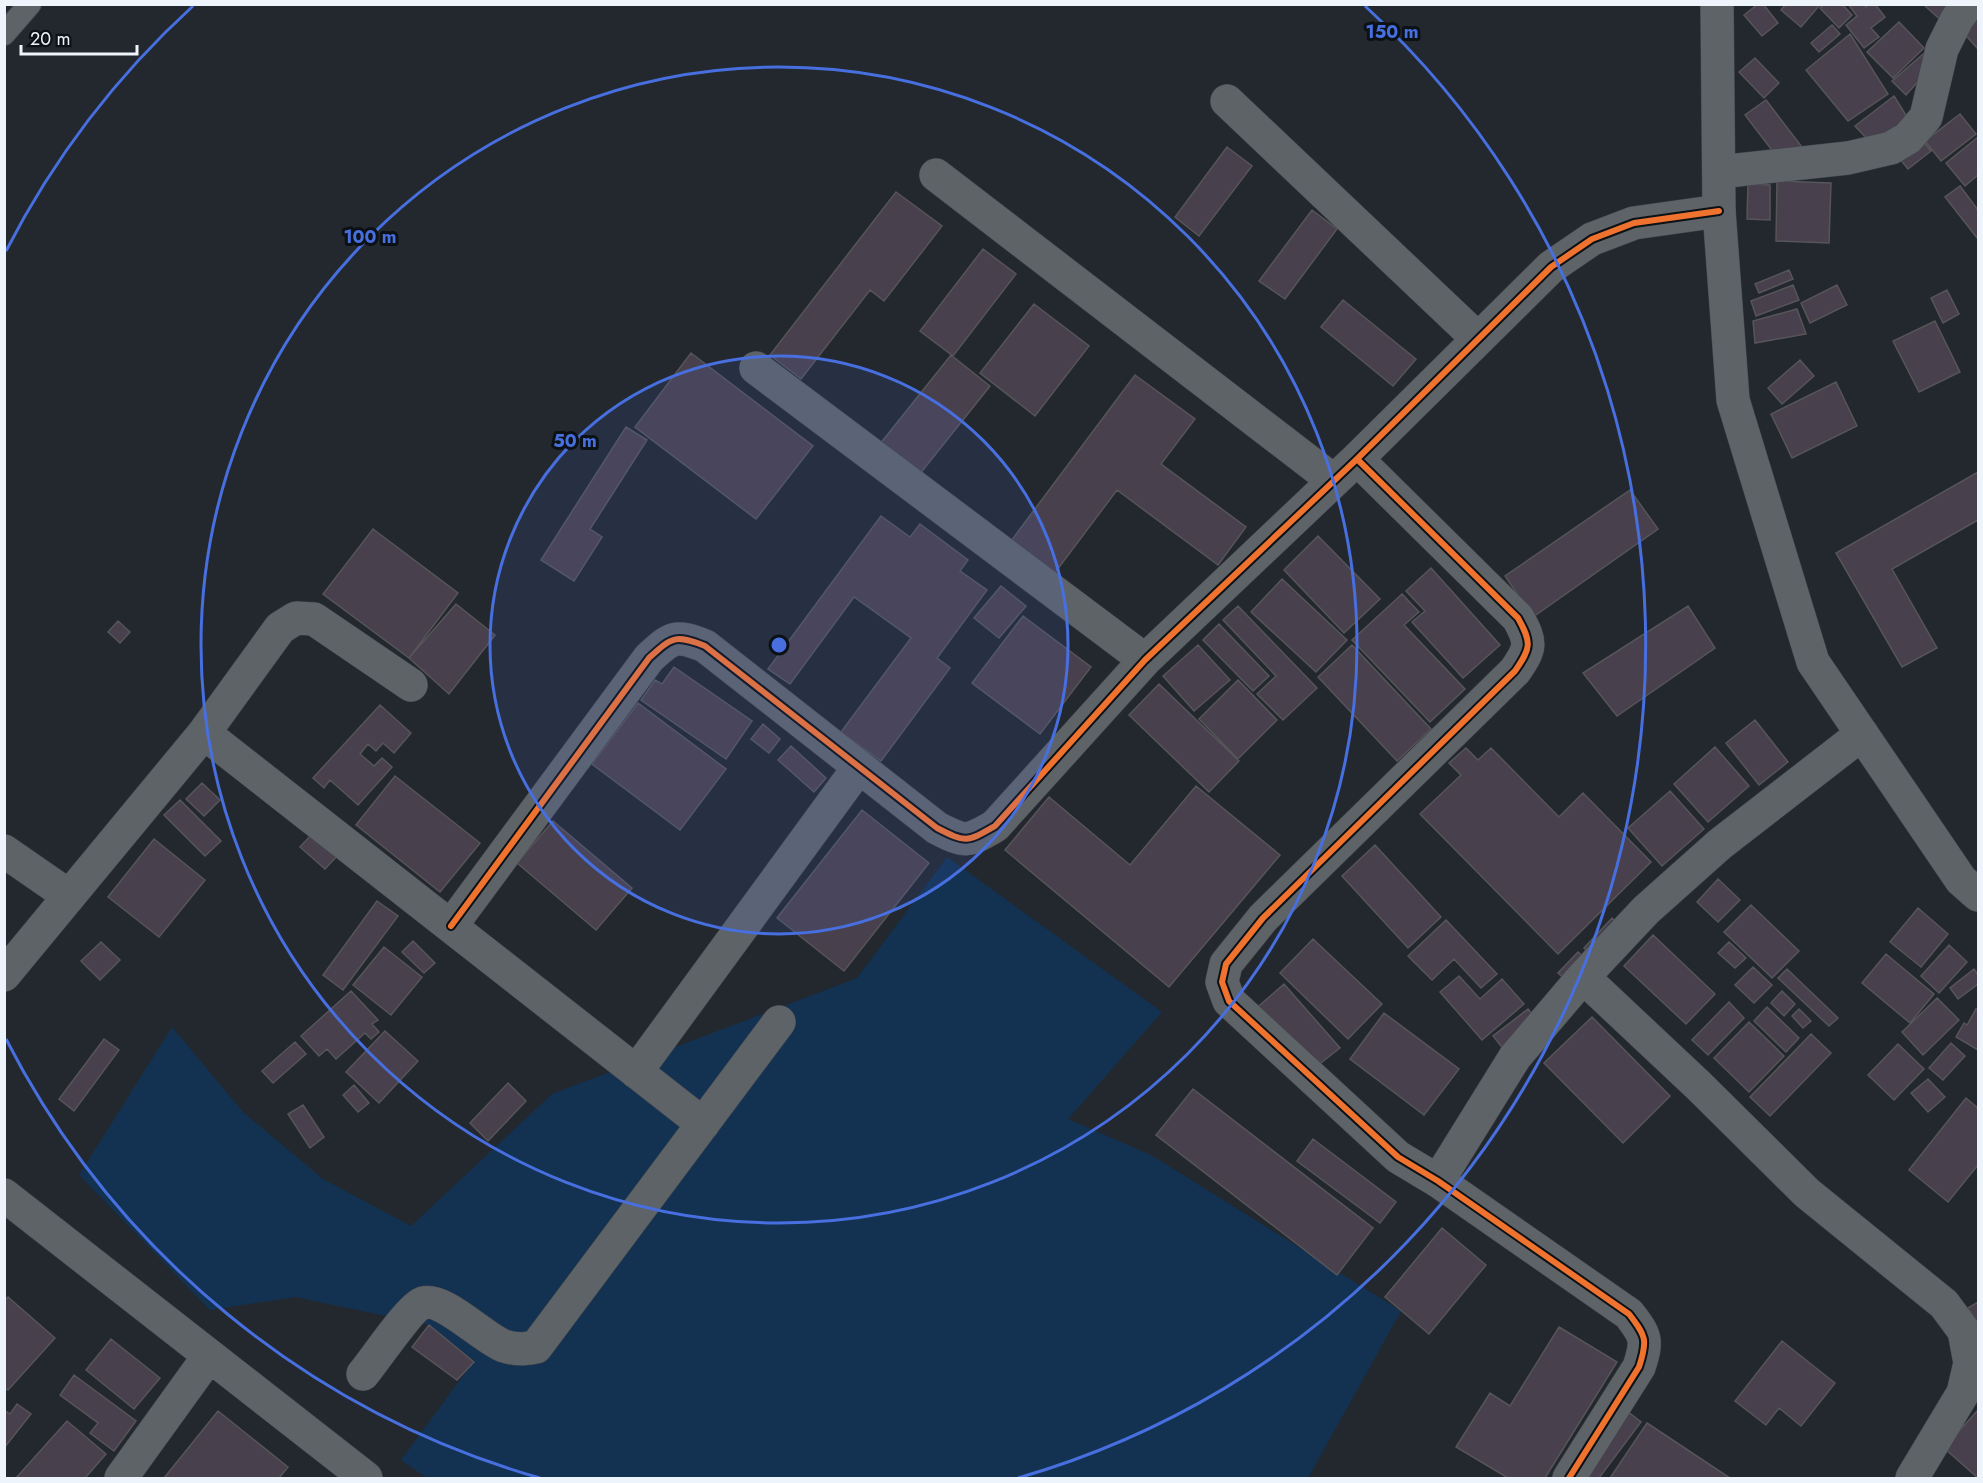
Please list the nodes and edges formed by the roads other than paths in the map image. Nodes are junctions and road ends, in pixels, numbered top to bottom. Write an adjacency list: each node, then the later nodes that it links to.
1 (30, 4): 4 (lane)
2 (1717, 4): 6 (street)
3 (1968, 4): 6 (street)
4 (4, 34)
5 (1227, 101): 9 (street)
6 (1719, 172): 8 (street)
7 (936, 175): 12 (street)
8 (1719, 211): 9 (street); 16 (street)
9 (1478, 339): 11 (street)
10 (756, 368): 13 (street)
11 (1357, 459): 12 (street); 27 (street)
12 (1334, 481): 13 (street)
13 (1144, 660): 17 (street)
14 (411, 685): 15 (street)
15 (204, 733): 20 (street); 21 (street)
16 (1862, 734): 19 (street); 23 (street)
17 (859, 767): 21 (street); 25 (street)
18 (4, 851): 20 (street)
19 (1978, 895)
20 (69, 896): 22 (street)
21 (451, 926): 25 (street)
22 (4, 975)
23 (1582, 977): 27 (street); 34 (street)
24 (779, 1022): 26 (street)
25 (636, 1072): 26 (street)
26 (704, 1124): 30 (street)
27 (1438, 1181): 33 (street)
28 (4, 1196): 29 (street)
29 (209, 1356): 31 (street); 32 (street)
30 (363, 1374)
31 (122, 1479)
32 (366, 1479)
33 (1569, 1479)
34 (1912, 1479)

